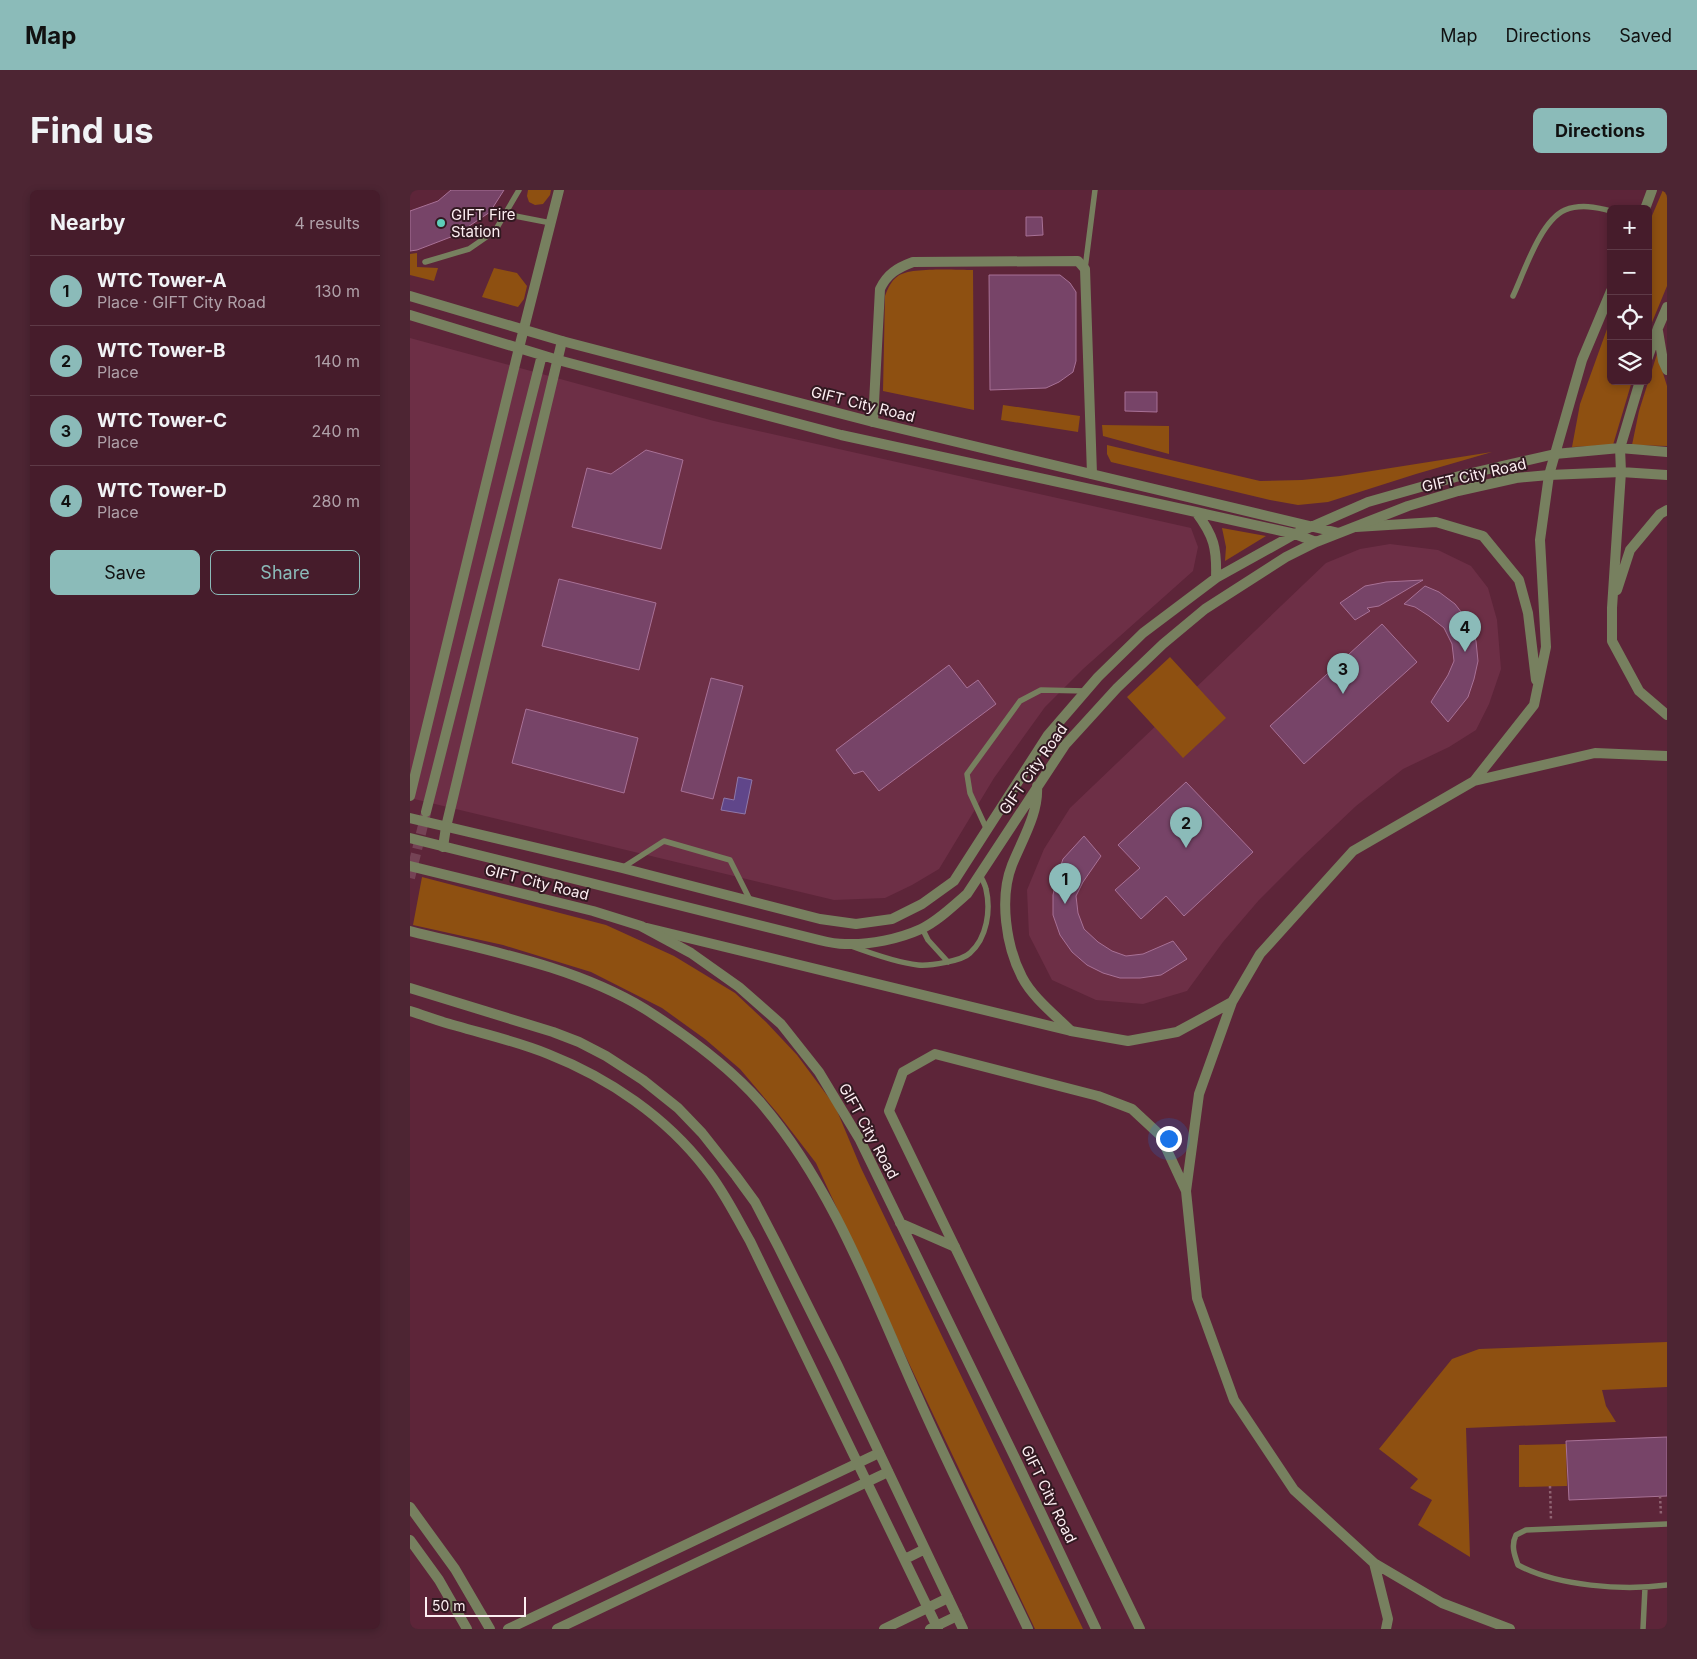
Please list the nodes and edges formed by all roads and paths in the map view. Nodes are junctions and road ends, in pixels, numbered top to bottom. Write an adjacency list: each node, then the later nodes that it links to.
1 (519, 190): 7 (lane)
2 (559, 190): 8 (street)
3 (1095, 190): 10 (lane)
4 (1652, 190): 5 (street)
5 (1646, 205)
6 (1607, 210): 13 (lane)
7 (505, 214): 8 (lane); 9 (lane)
8 (551, 223): 17 (street)
9 (425, 262)
10 (1085, 269): 25 (street); 30 (street)
11 (1609, 295): 28 (street)
12 (410, 296): 17 (street, GIFT City Road)
13 (1513, 296)
14 (1667, 307): 16 (street)
15 (410, 315): 20 (street)
16 (1658, 328): 19 (street); 23 (street)
17 (524, 330): 18 (street, GIFT City Road); 20 (street)
18 (562, 341): 22 (street); 25 (street, GIFT City Road)
19 (1652, 345)
20 (519, 348): 21 (street); 48 (street)
21 (542, 355): 22 (street); 49 (street)
22 (558, 360): 34 (street); 51 (street)
23 (1667, 370)
24 (1639, 385): 26 (street)
25 (872, 422): 30 (street, GIFT City Road)
26 (1620, 448): 27 (street, GIFT City Road); 28 (street, GIFT City Road); 29 (street)
27 (1667, 452)
28 (1555, 454): 31 (street); 35 (street, GIFT City Road)
29 (1621, 472): 31 (street, GIFT City Road); 32 (street, GIFT City Road); 41 (street)
30 (1092, 474): 35 (street, GIFT City Road)
31 (1549, 475): 36 (street, GIFT City Road); 43 (street)
32 (1667, 475)
33 (1667, 510): 41 (street)
34 (1196, 512): 38 (street); 40 (street)
35 (1312, 526): 37 (street, GIFT City Road); 38 (street, GIFT City Road)
36 (1355, 528): 37 (street, GIFT City Road); 43 (street)
37 (1340, 533): 39 (street, GIFT City Road)
38 (1295, 534): 39 (street); 40 (street, GIFT City Road)
39 (1316, 542): 47 (street, GIFT City Road)
40 (1216, 578): 42 (street, GIFT City Road)
41 (1612, 608): 44 (street)
42 (1086, 690): 52 (street, GIFT City Road); 52 (lane)
43 (1537, 692): 46 (street)
44 (1667, 715)
45 (1667, 756): 46 (street)
46 (1474, 781): 65 (street)
47 (1037, 785): 57 (street, GIFT City Road); 67 (street)
48 (410, 796)
49 (426, 812)
50 (410, 818): 51 (street, GIFT City Road)
51 (446, 826): 54 (street); 56 (street, GIFT City Road)
52 (987, 830): 58 (street, GIFT City Road)
53 (410, 838): 54 (street, GIFT City Road)
54 (443, 847): 62 (street, GIFT City Road)
55 (410, 866): 59 (street, GIFT City Road)
56 (622, 868): 58 (street, GIFT City Road); 58 (lane)
57 (980, 874): 60 (street, GIFT City Road); 63 (lane)
58 (750, 900)
59 (641, 926): 67 (street); 69 (street, GIFT City Road)
60 (922, 928): 62 (street, GIFT City Road); 63 (lane)
61 (410, 931): 96 (street)
62 (846, 944): 63 (lane)
63 (948, 962)
64 (410, 988): 71 (street)
65 (1232, 1002): 67 (street); 68 (street)
66 (410, 1011): 72 (street)
67 (1070, 1031)
68 (1186, 1191): 70 (street); 83 (street)
69 (900, 1223): 70 (street); 97 (street, GIFT City Road)
70 (955, 1248): 98 (street)
71 (879, 1453): 72 (street); 73 (street)
72 (858, 1463): 74 (street); 89 (street)
73 (888, 1472): 74 (street); 81 (street)
74 (868, 1482): 82 (street); 93 (street)
75 (1550, 1486): 79 (path)
76 (1660, 1496): 78 (path)
77 (410, 1506): 92 (street)
78 (1664, 1524): 79 (lane)
79 (1552, 1529): 85 (lane)
80 (410, 1540): 91 (street)
81 (925, 1549): 82 (street); 86 (street)
82 (905, 1559): 87 (street)
83 (1374, 1563): 99 (street); 100 (street)
84 (1667, 1585): 85 (lane)
85 (1645, 1588): 101 (lane)
86 (948, 1598): 87 (street); 88 (street)
87 (928, 1608): 90 (street); 94 (street)
88 (957, 1616): 90 (street); 95 (street)
89 (514, 1628)
90 (935, 1628)
91 (467, 1629)
92 (490, 1629)
93 (557, 1629)
94 (884, 1629)
95 (963, 1629)
96 (1028, 1629)
97 (1096, 1629)
98 (1140, 1629)
99 (1386, 1629)
100 (1510, 1629)
101 (1643, 1629)

